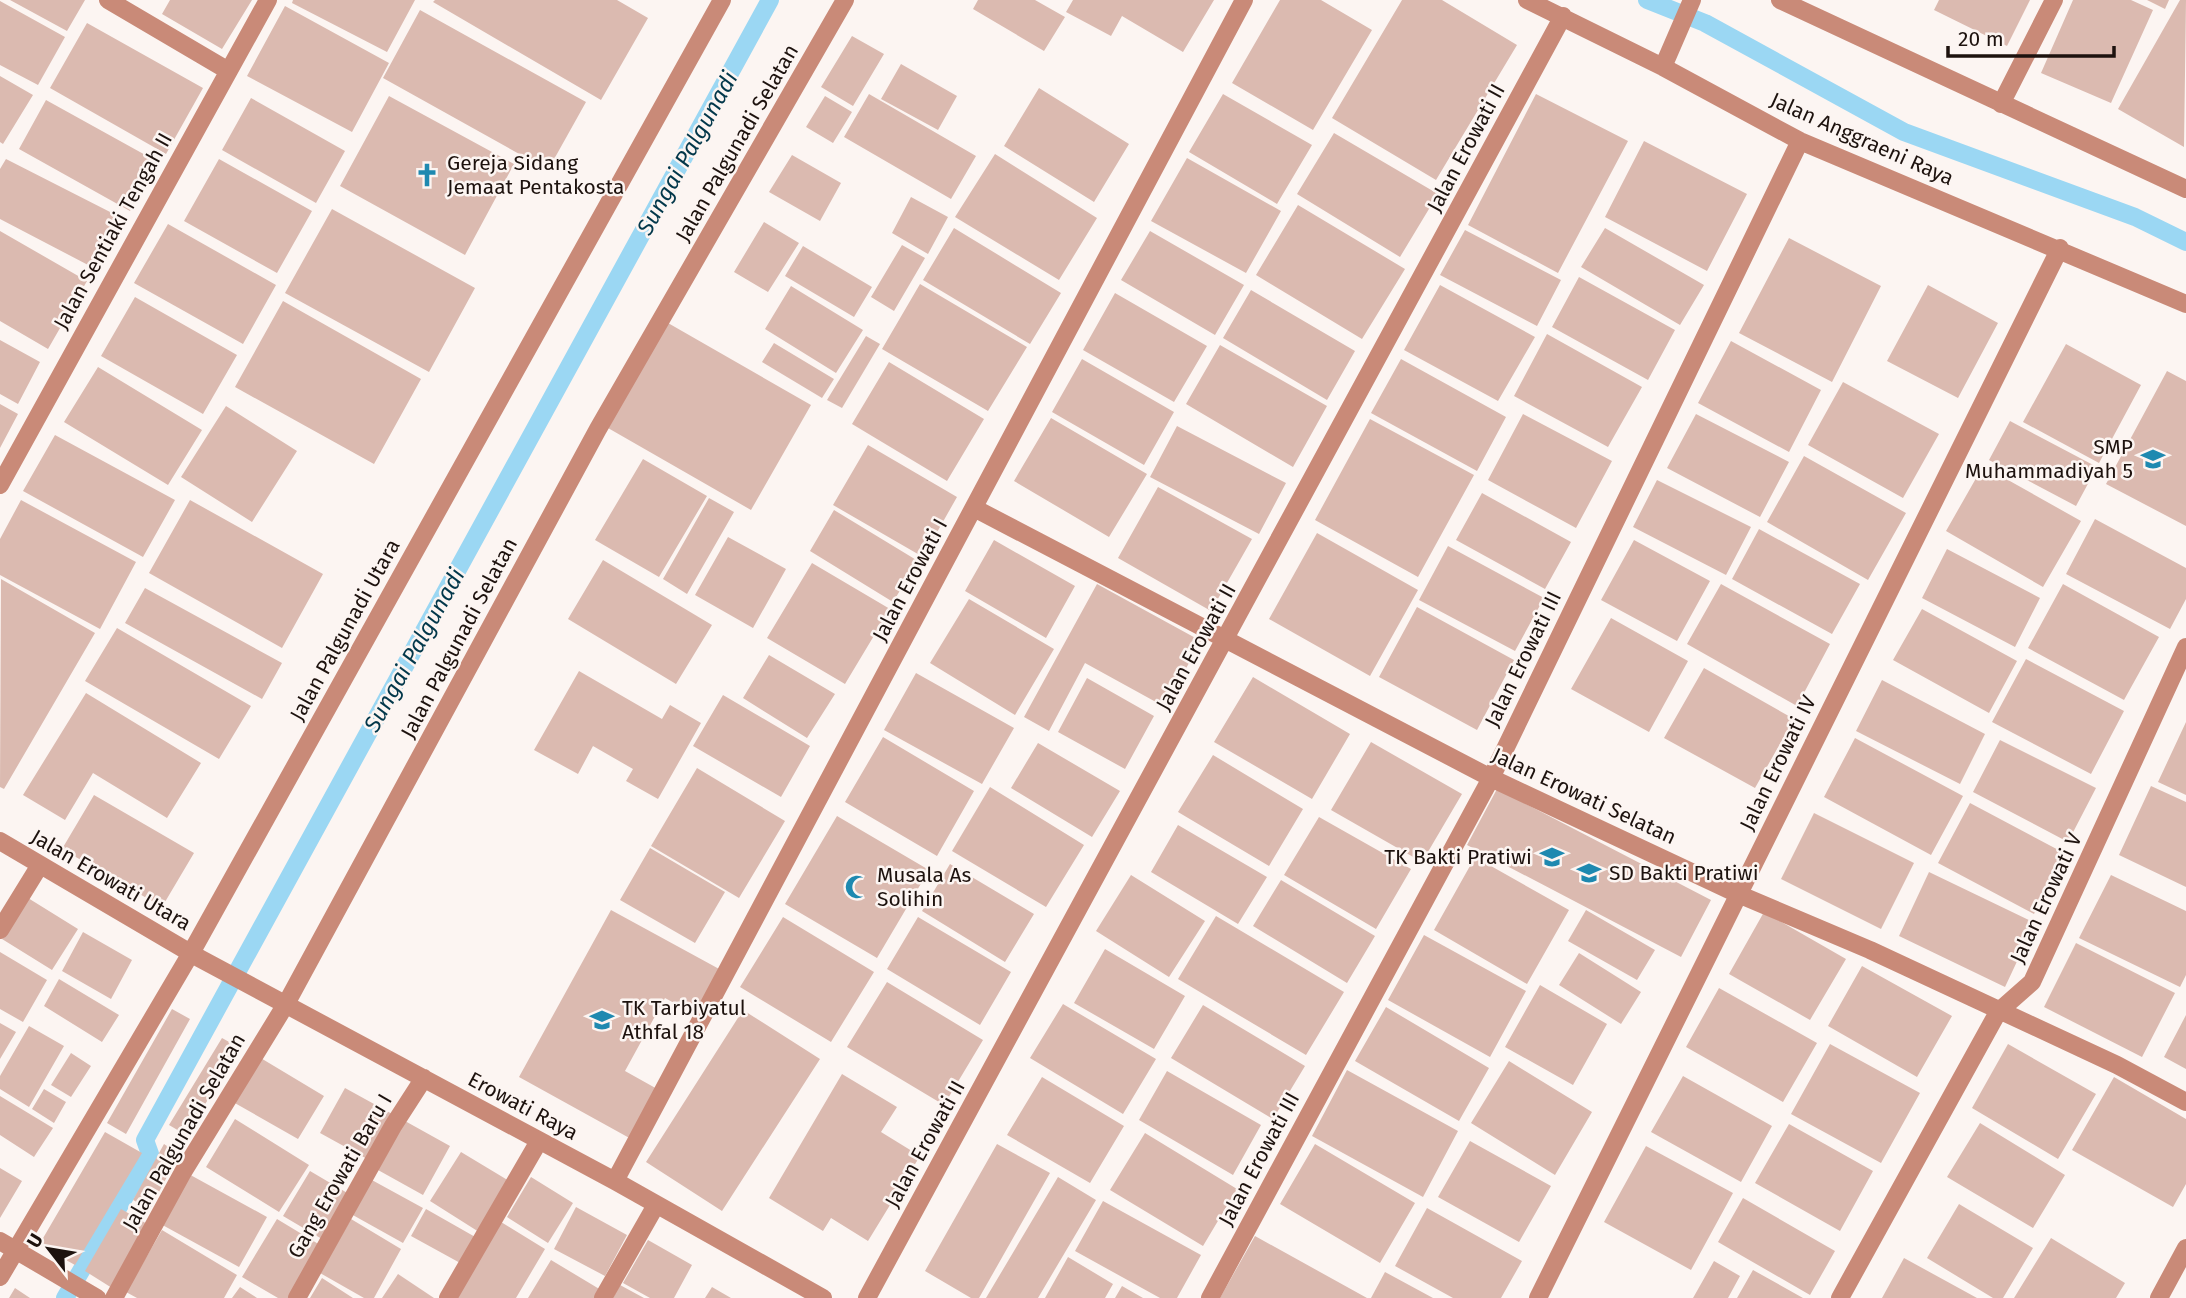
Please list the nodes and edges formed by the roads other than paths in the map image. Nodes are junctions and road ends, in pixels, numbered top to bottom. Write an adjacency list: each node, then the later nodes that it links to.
1 (108, 0): 12 (street)
2 (268, 0): 12 (street, Jalan Sentiaki Tengah II)
3 (722, 0): 27 (street, Jalan Palgunadi Utara)
4 (845, 0): 28 (street, Jalan Palgunadi Selatan)
5 (1244, 0): 19 (street, Jalan Erowati I)
6 (1527, 0): 10 (street, Jalan Anggraeni Raya)
7 (1692, 0): 11 (street)
8 (1780, 0): 13 (street)
9 (2054, 0): 13 (street)
10 (1563, 16): 11 (street, Jalan Anggraeni Raya); 20 (street, Jalan Erowati II)
11 (1666, 59): 14 (street, Jalan Anggraeni Raya)
12 (227, 70): 18 (street, Jalan Sentiaki Tengah II)
13 (2001, 104): 15 (street)
14 (1800, 141): 16 (street, Jalan Anggraeni Raya); 22 (street, Jalan Erowati III)
15 (2186, 189)
16 (2060, 248): 17 (street, Jalan Anggraeni Raya); 25 (street, Jalan Erowati IV)
17 (2186, 304)
18 (0, 485)
19 (974, 508): 20 (street, Jalan Erowati Selatan); 33 (street, Jalan Erowati I)
20 (1227, 638): 22 (street, Jalan Erowati Selatan); 45 (street, Jalan Erowati II)
21 (2186, 647): 29 (street, Jalan Erowati V)
22 (1491, 778): 25 (street, Jalan Erowati Selatan); 46 (street, Jalan Erowati III)
23 (0, 841): 24 (street, Jalan Erowati Utara)
24 (40, 865): 26 (street); 27 (street, Jalan Erowati Utara)
25 (1738, 894): 29 (street, Jalan Erowati Selatan); 47 (street, Jalan Erowati IV)
26 (0, 930)
27 (195, 956): 28 (street, Erowati Raya); 37 (street, Jalan Palgunadi Utara)
28 (282, 1002): 30 (street, Erowati Raya); 40 (street, Jalan Palgunadi Selatan)
29 (1998, 1012): 31 (street, Jalan Erowati Selatan); 48 (street, Jalan Erowati V)
30 (424, 1078): 32 (street, Erowati Raya); 41 (street, Gang Erowati Baru I)
31 (2186, 1102)
32 (539, 1141): 33 (street, Erowati Raya); 42 (street)
33 (615, 1181): 34 (street, Erowati Raya)
34 (656, 1205): 43 (street); 44 (street, Erowati Raya)
35 (0, 1241): 37 (street)
36 (2186, 1248): 49 (street)
37 (20, 1253): 38 (street, Jalan Palgunadi Utara); 39 (street)
38 (0, 1277)
39 (97, 1298)
40 (114, 1298)
41 (297, 1298)
42 (448, 1298)
43 (603, 1298)
44 (823, 1298)
45 (867, 1298)
46 (1210, 1298)
47 (1538, 1298)
48 (1840, 1298)
49 (2159, 1298)

